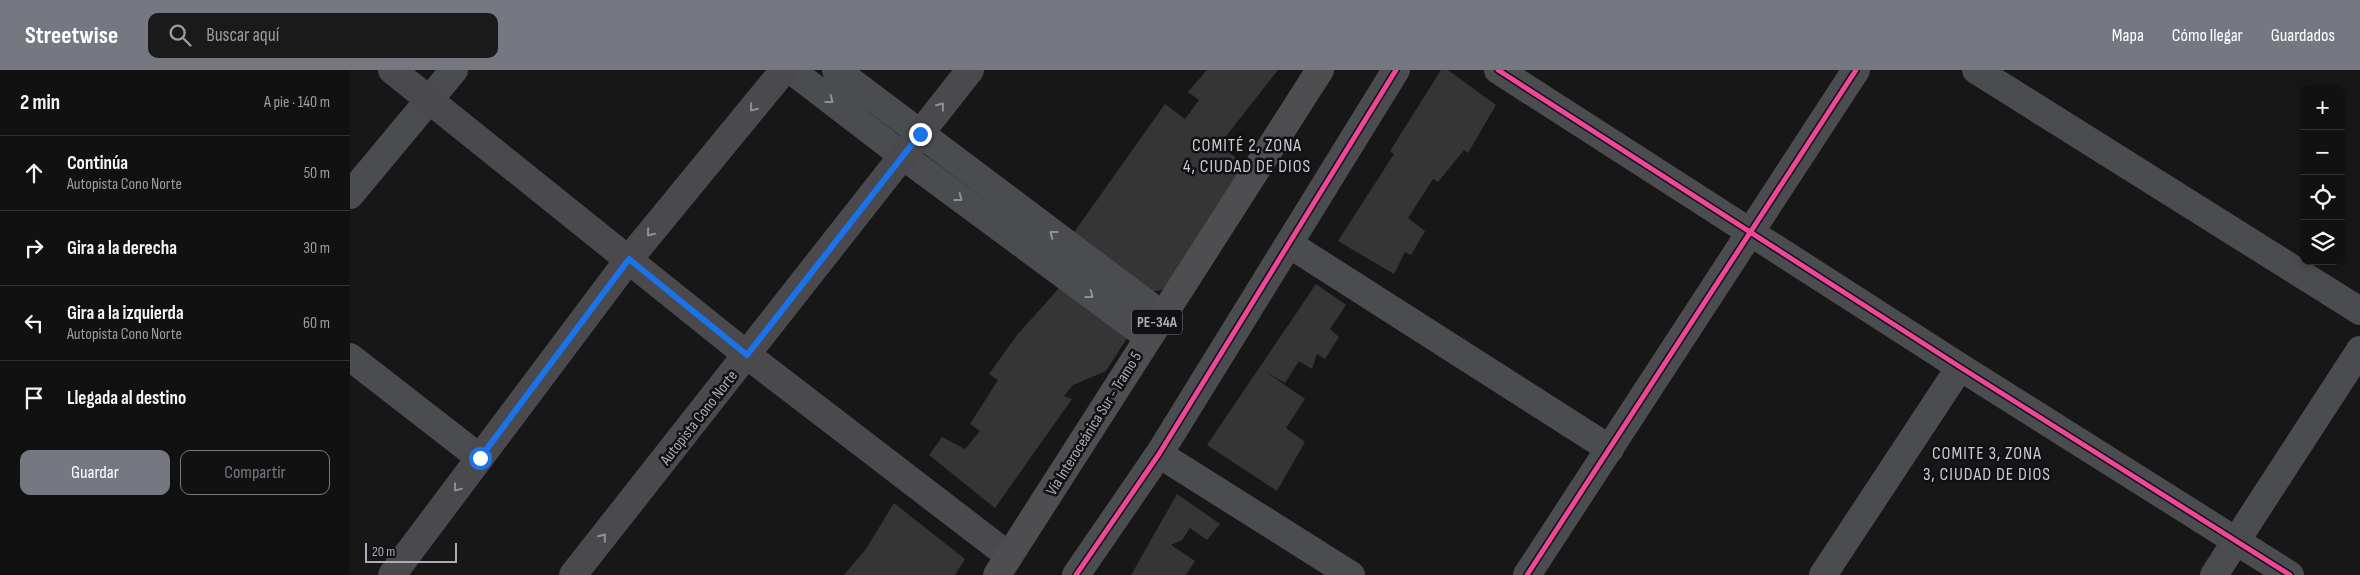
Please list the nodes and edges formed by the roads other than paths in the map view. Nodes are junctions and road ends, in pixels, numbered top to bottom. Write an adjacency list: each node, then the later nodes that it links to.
1 (392, 70): 12 (main road)
2 (454, 70): 12 (street)
3 (784, 70): 18 (main road, one-way to 18)
4 (791, 70): 14 (street, one-way to 14)
5 (836, 70): 13 (street)
6 (970, 70): 13 (main road, Autopista Cono Norte, one-way to 6)
7 (1320, 70): 20 (highway, Vía Interoceánica Sur - Tramo 5 / PE-34A)
8 (1396, 70): 17 (street)
9 (1498, 70): 16 (street)
10 (1856, 70): 16 (street)
11 (1976, 70): 19 (street)
12 (429, 100): 15 (street); 18 (main road)
13 (920, 134): 14 (main road, Autopista Cono Norte); 20 (street, one-way to 13)
14 (903, 156): 20 (street, one-way to 20); 22 (main road, Autopista Cono Norte)
15 (350, 195)
16 (1751, 230): 24 (street); 25 (street)
17 (1289, 244): 25 (street); 26 (street)
18 (629, 259): 22 (main road); 27 (main road)
19 (2360, 311)
20 (1155, 326): 29 (highway, Vía Interoceánica Sur - Tramo 5 / PE-34A)
21 (2360, 350): 28 (street)
22 (747, 355): 29 (main road); 31 (main road, Autopista Cono Norte, one-way to 22)
23 (350, 357): 27 (street)
24 (1960, 367): 28 (street); 35 (street)
25 (1610, 449): 34 (street)
26 (1159, 454): 32 (street); 33 (street)
27 (480, 458): 30 (main road, one-way to 30)
28 (2237, 542): 36 (street); 37 (street)
29 (1003, 566)
30 (392, 575)
31 (573, 575)
32 (1076, 575)
33 (1351, 575)
34 (1527, 575)
35 (1823, 575)
36 (2214, 575)
37 (2290, 575)

